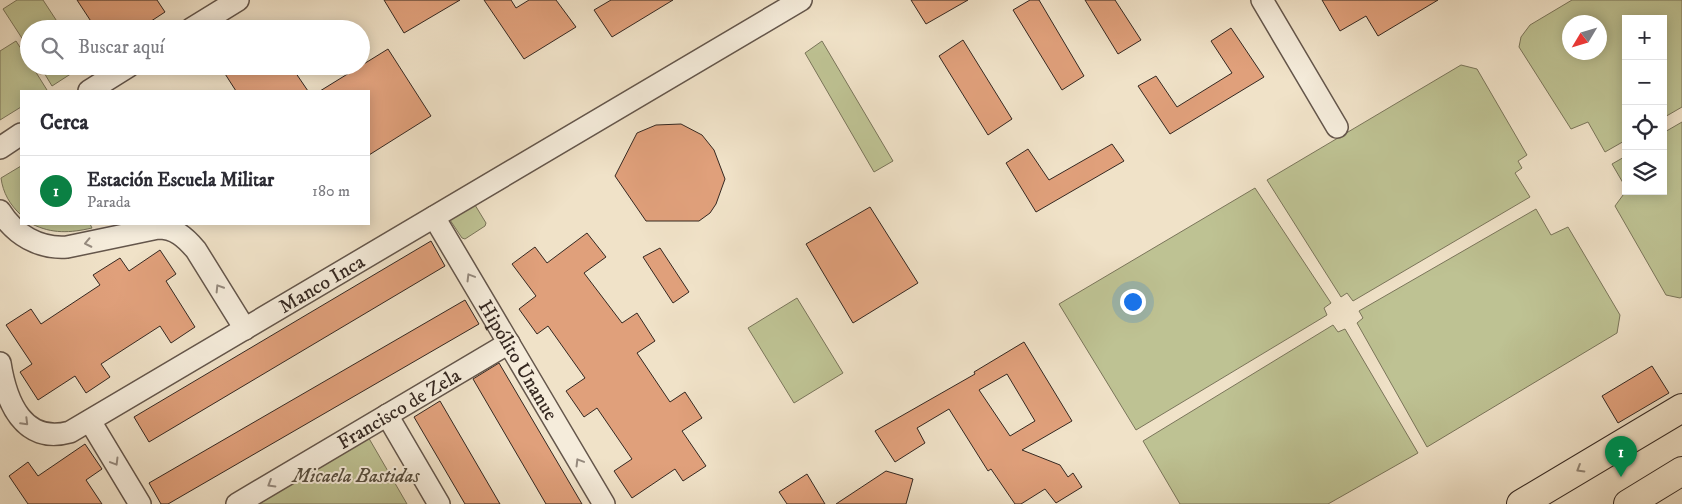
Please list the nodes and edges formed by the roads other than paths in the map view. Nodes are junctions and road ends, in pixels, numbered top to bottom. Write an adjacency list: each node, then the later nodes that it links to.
1 (801, 0): 11 (street, Manco Inca)
2 (1262, 0): 7 (street)
3 (225, 3): 4 (street)
4 (203, 20)
5 (115, 75): 6 (street)
6 (91, 90)
7 (1337, 127)
8 (20, 135): 9 (street)
9 (0, 148)
10 (0, 211): 12 (street, one-way to 10)
11 (434, 217): 12 (street, Manco Inca); 13 (street, Hipólito Unanue, one-way to 11)
12 (245, 329): 17 (street, Manco Inca)
13 (508, 343): 16 (street, Francisco de Zela); 22 (street, Hipólito Unanue, one-way to 13)
14 (0, 362): 17 (street, Manco Inca, one-way to 17)
15 (1682, 408): 23 (main road, one-way to 23)
16 (387, 415): 20 (street, Francisco de Zela, one-way to 20); 21 (street)
17 (90, 421): 19 (street, one-way to 19)
18 (1682, 471): 24 (main road)
19 (140, 504)
20 (237, 504)
21 (439, 504)
22 (604, 504)
23 (1521, 504)
24 (1628, 504)

